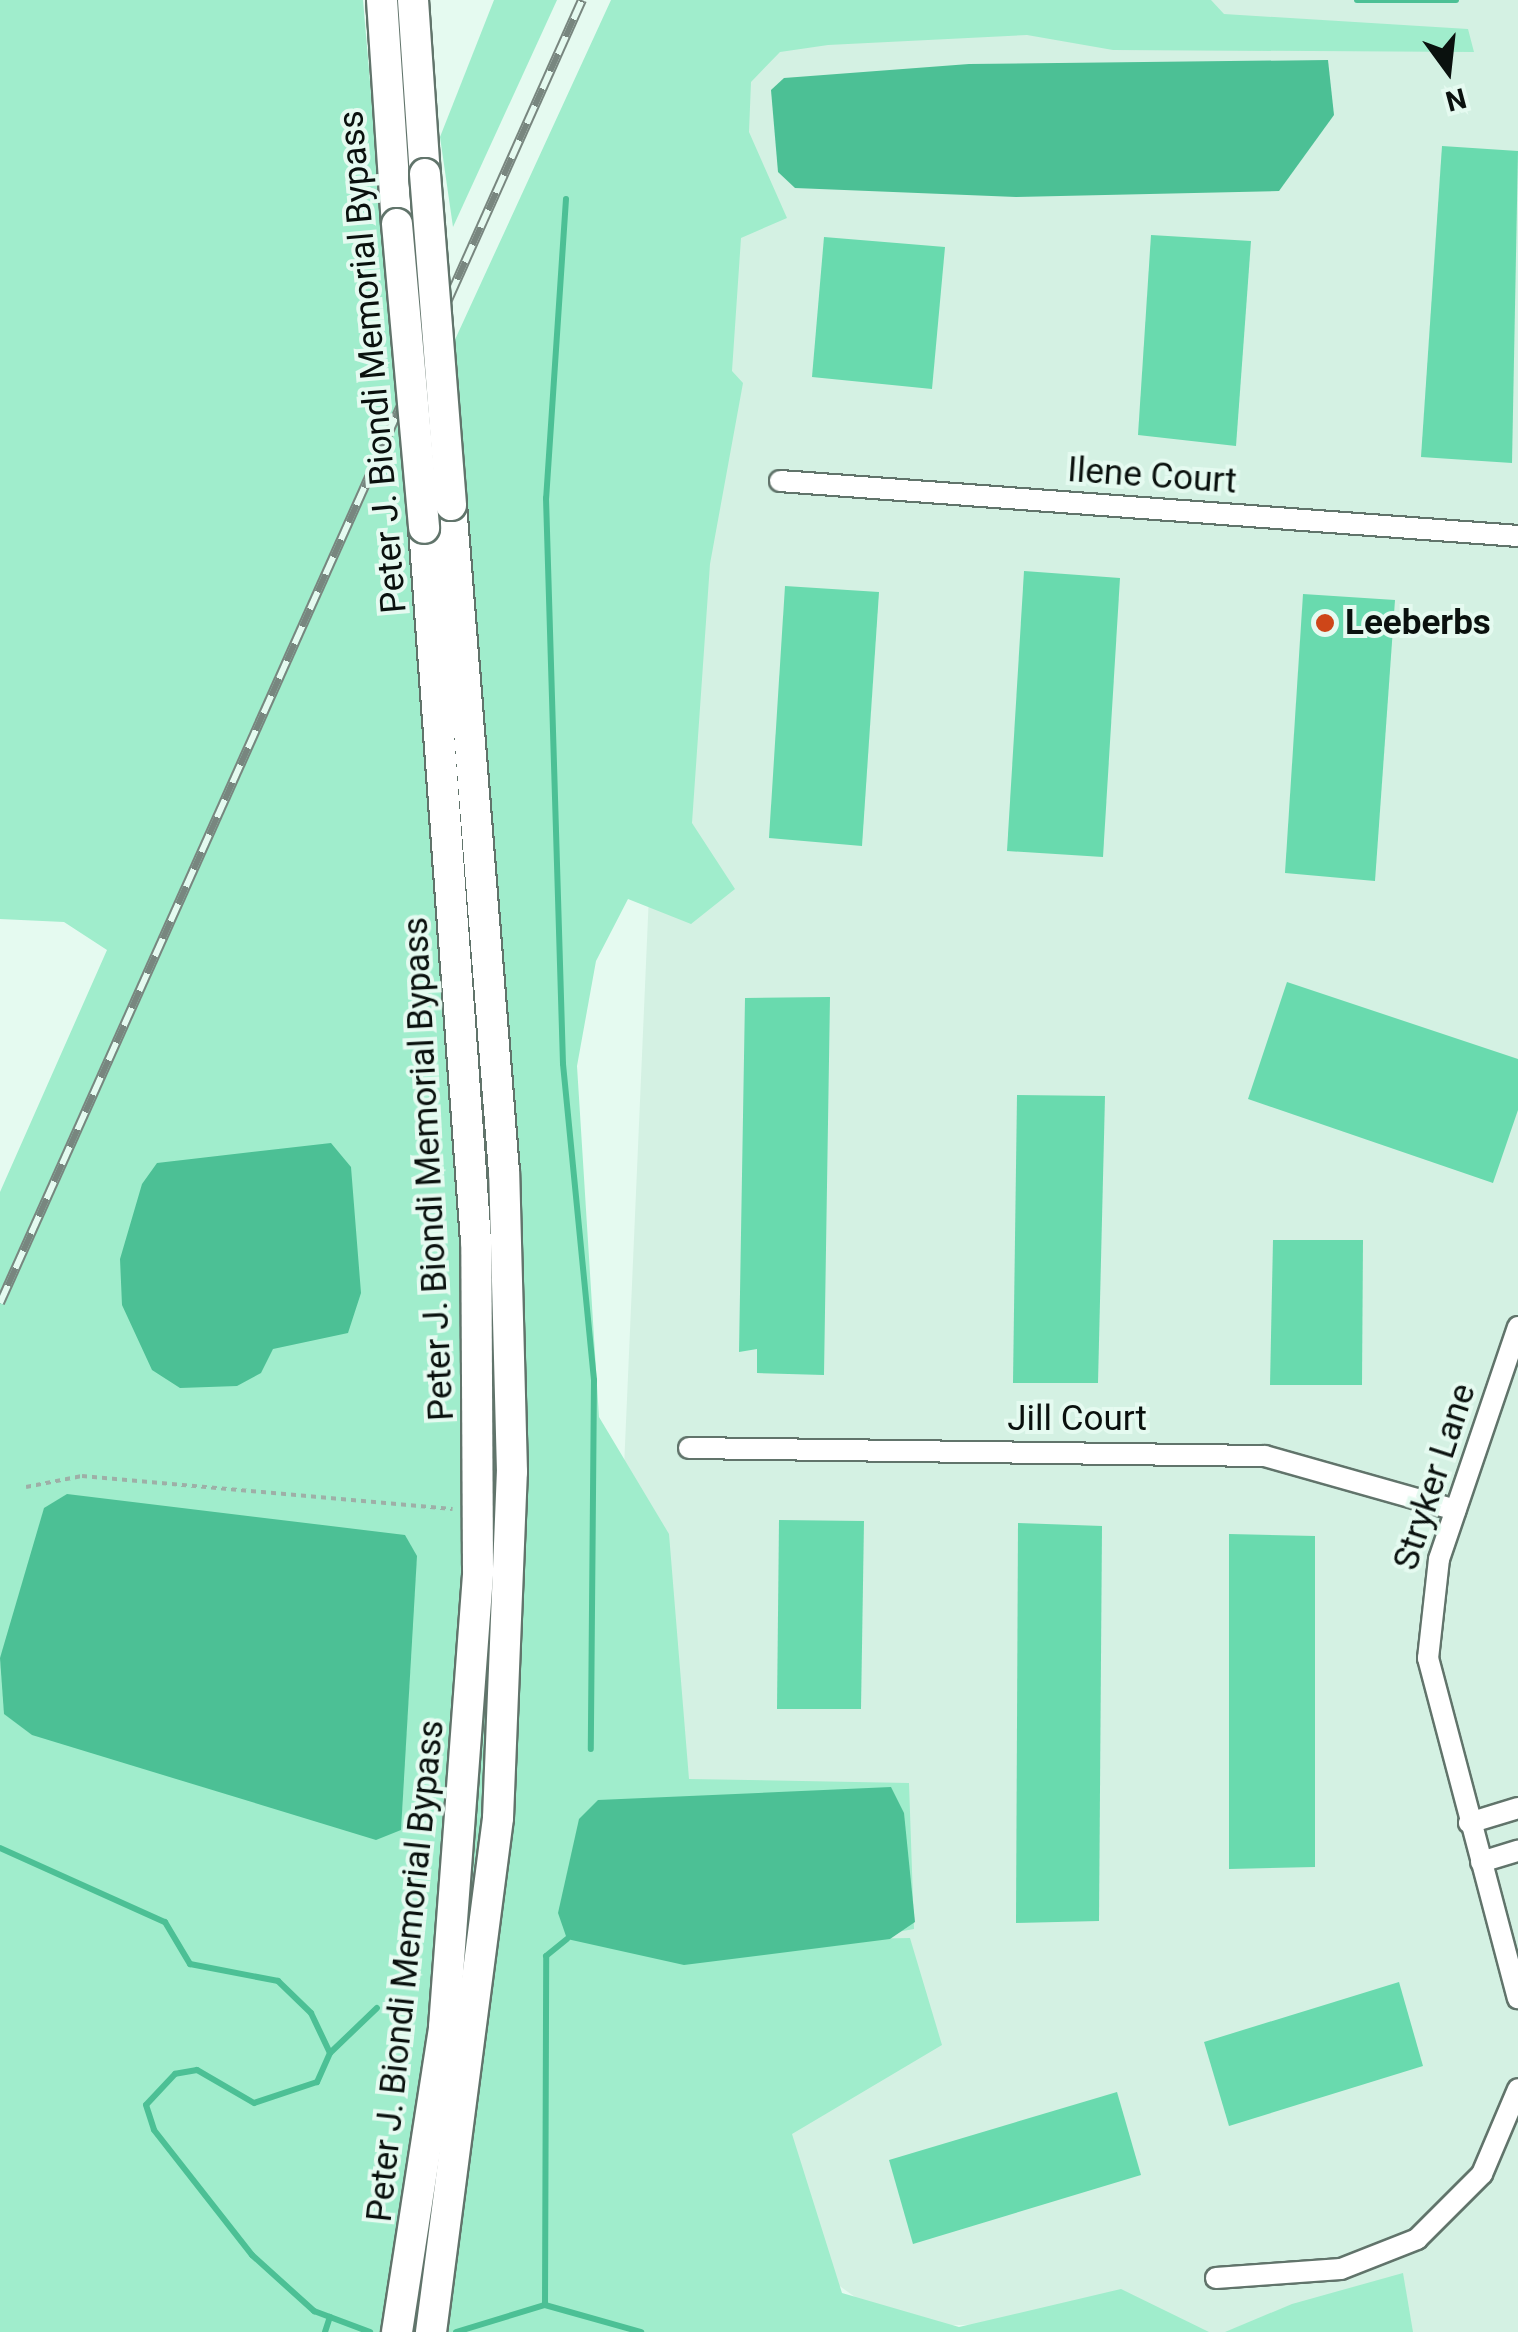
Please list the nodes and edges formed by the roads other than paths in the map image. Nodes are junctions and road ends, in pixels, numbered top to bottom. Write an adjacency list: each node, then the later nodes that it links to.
1 (382, 0): 15 (highway, Peter J. Biondi Memorial Bypass, bridge)
2 (413, 0): 16 (highway, Peter J. Biondi Memorial Bypass, bridge)
3 (780, 481): 4 (street, Ilene Court)
4 (1518, 536)
5 (1518, 1327): 7 (street, Stryker Lane)
6 (689, 1448): 7 (street, Jill Court)
7 (1456, 1510): 9 (street, Stryker Lane)
8 (1518, 1808): 9 (street)
9 (1469, 1823): 11 (street, Stryker Lane)
10 (1518, 1851): 11 (street)
11 (1481, 1862): 12 (street, Stryker Lane)
12 (1518, 1998)
13 (1518, 2089): 14 (street)
14 (1216, 2278)
15 (396, 2332)
16 (431, 2332)

